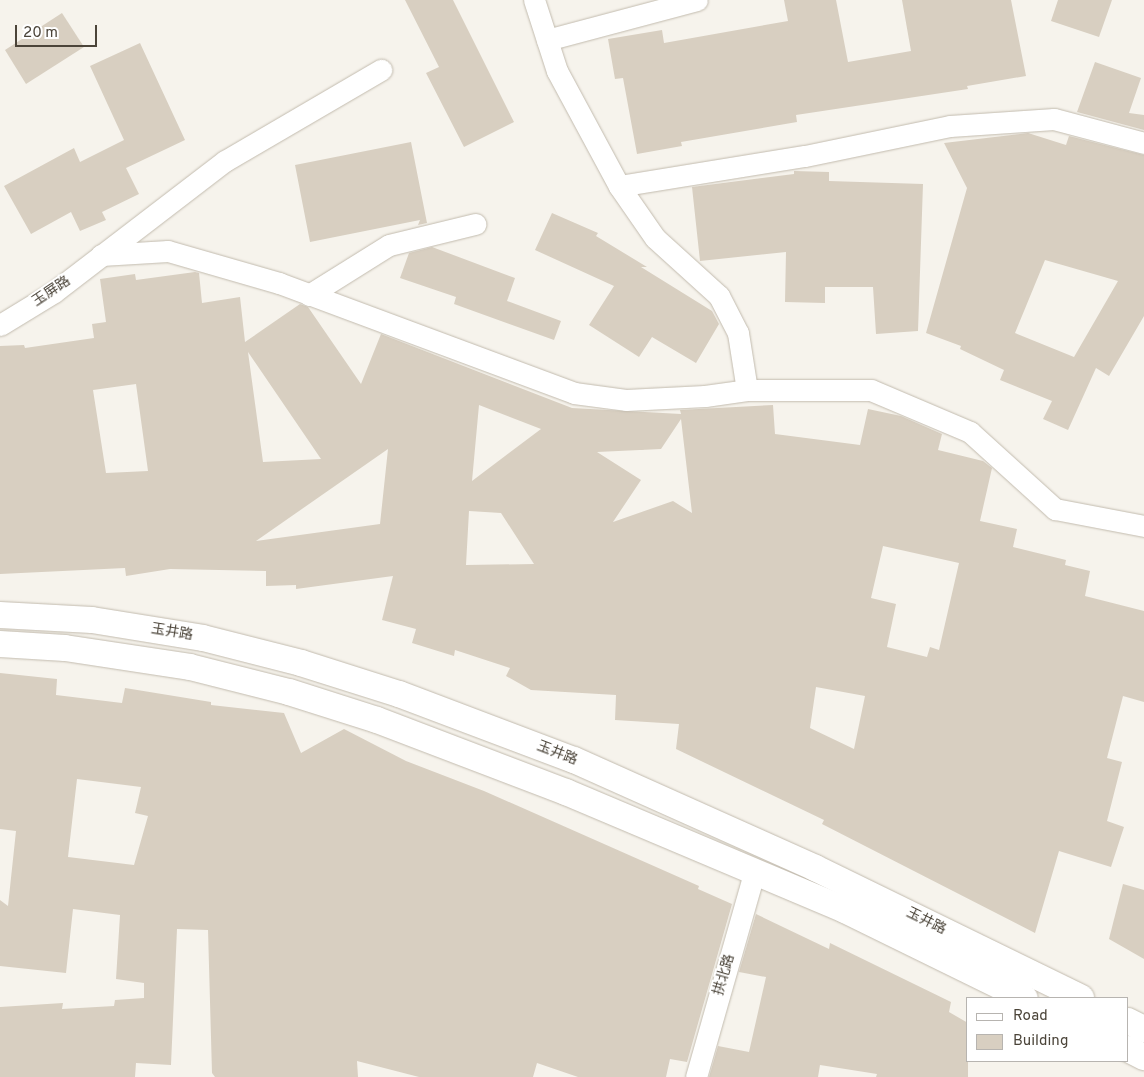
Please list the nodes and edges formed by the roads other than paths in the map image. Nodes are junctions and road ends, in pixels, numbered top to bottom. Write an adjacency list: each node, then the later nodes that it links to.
1 (534, 0): 3 (street)
2 (697, 0): 3 (street)
3 (546, 40): 6 (street)
4 (381, 70): 8 (street, 玉屏路)
5 (1144, 143): 6 (street)
6 (619, 186): 11 (street)
7 (475, 224): 9 (street)
8 (101, 255): 9 (street); 10 (street, 玉屏路)
9 (309, 295): 11 (street)
10 (0, 325)
11 (747, 390): 12 (street)
12 (1144, 526)
13 (0, 615): 17 (street, 玉井路)
14 (0, 644): 15 (street, 玉井路)
15 (754, 874): 16 (street, 玉井路); 22 (street, 拱北路)
16 (1023, 997)
17 (1079, 997)
18 (1129, 1022): 19 (street)
19 (1144, 1029)
20 (1129, 1050): 21 (street)
21 (1144, 1057)
22 (696, 1077)

